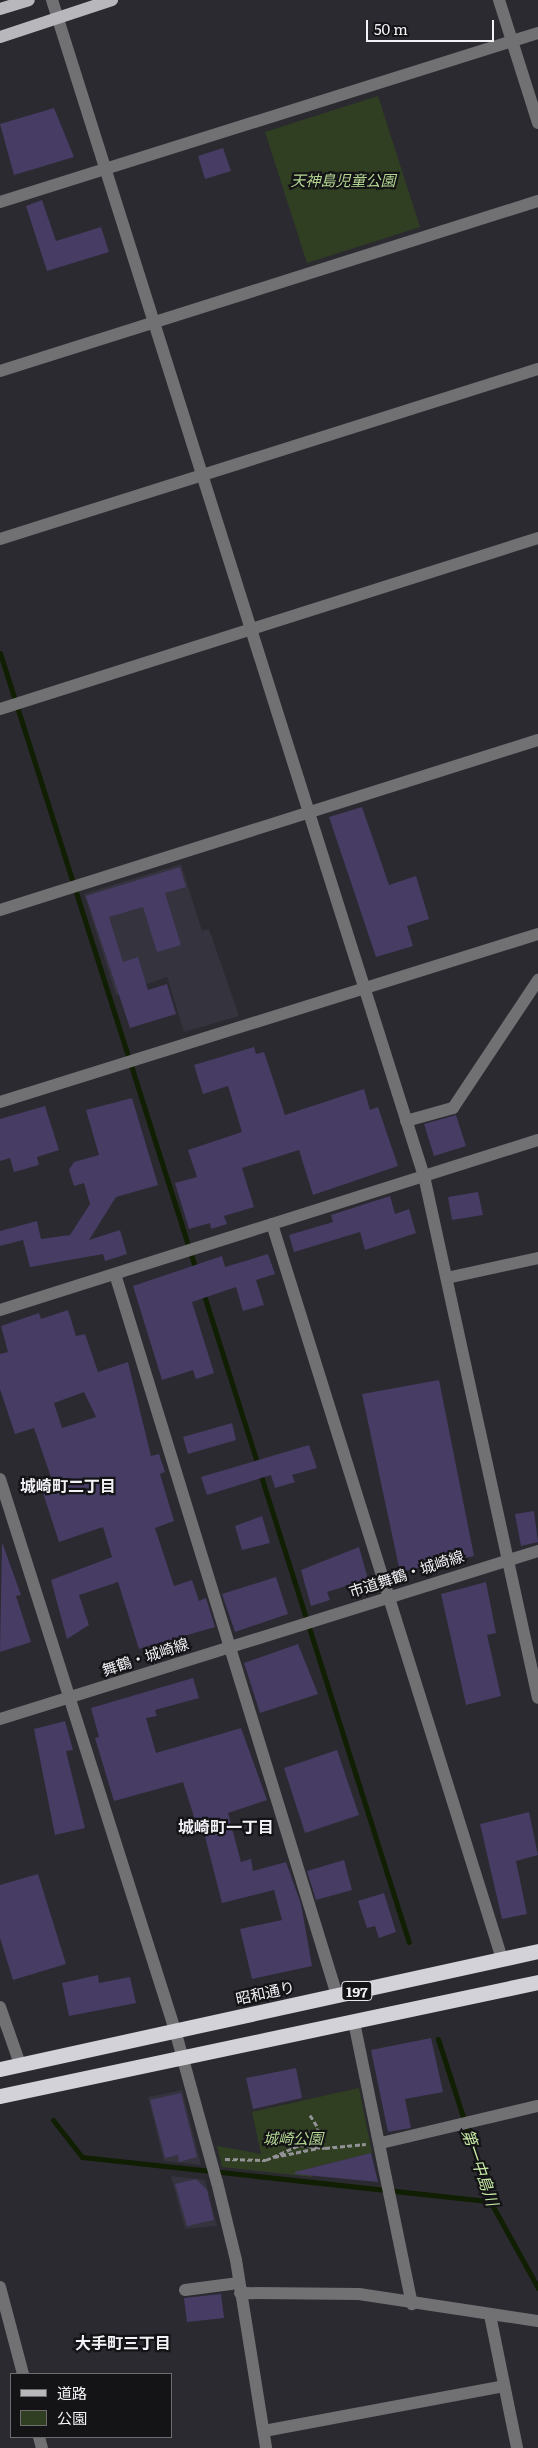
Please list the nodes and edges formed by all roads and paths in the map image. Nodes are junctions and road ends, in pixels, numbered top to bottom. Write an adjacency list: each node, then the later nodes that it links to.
1 (28, 0): 5 (main road)
2 (52, 0): 6 (street)
3 (112, 0): 6 (main road)
4 (499, 0): 9 (street)
5 (0, 9)
6 (56, 19): 8 (main road); 11 (street)
7 (538, 33): 9 (street)
8 (0, 37)
9 (512, 41): 10 (street); 11 (street)
10 (538, 123)
11 (104, 170): 13 (street); 14 (street)
12 (538, 201): 14 (street)
13 (0, 202)
14 (152, 323): 16 (street); 17 (street)
15 (538, 369): 17 (street)
16 (0, 371)
17 (201, 476): 19 (street); 20 (street)
18 (538, 538): 20 (street)
19 (0, 539)
20 (250, 630): 21 (street); 23 (street)
21 (4, 708)
22 (538, 740): 23 (street)
23 (308, 812): 24 (street); 27 (street)
24 (0, 910)
25 (538, 934): 27 (street)
26 (538, 980): 29 (street)
27 (364, 987): 28 (street); 29 (street)
28 (0, 1102)
29 (406, 1121): 31 (street)
30 (538, 1140): 31 (street)
31 (424, 1176): 32 (street); 35 (street)
32 (272, 1224): 34 (street); 40 (street)
33 (538, 1258): 35 (street)
34 (115, 1274): 36 (street); 42 (street)
35 (447, 1278): 39 (street)
36 (0, 1310)
37 (0, 1479): 43 (street)
38 (538, 1551): 39 (street)
39 (508, 1558): 40 (street, 市道舞鶴・城崎線); 44 (street)
40 (387, 1596): 41 (street, 市道舞鶴・城崎線); 47 (street)
41 (299, 1624): 42 (street, 舞鶴・城崎線)
42 (231, 1645): 43 (street, 舞鶴・城崎線); 49 (street)
43 (69, 1697): 45 (street, 舞鶴・城崎線); 52 (street)
44 (538, 1698)
45 (0, 1718)
46 (538, 1951): 47 (highway, 昭和通り / 197)
47 (502, 1959): 49 (highway, 昭和通り / 197)
48 (538, 1982): 51 (highway, 197)
49 (337, 1995): 52 (highway, 昭和通り / 197)
50 (0, 2007): 54 (street)
51 (354, 2022): 53 (highway, 197); 59 (street)
52 (175, 2030): 53 (street); 54 (highway, 昭和通り / 197)
53 (182, 2058): 56 (highway, 197); 62 (street)
54 (20, 2064): 55 (highway, 昭和通り / 197)
55 (0, 2069)
56 (0, 2096)
57 (538, 2106): 59 (street)
58 (310, 2115): 60 (path)
59 (380, 2139): 60 (path); 66 (street)
60 (316, 2147): 61 (path); 61 (path)
61 (273, 2157): 62 (path)
62 (211, 2161): 64 (street)
63 (0, 2287): 69 (street)
64 (240, 2288): 65 (street); 66 (street); 71 (street)
65 (185, 2290)
66 (412, 2304): 67 (street)
67 (490, 2315): 68 (street); 70 (street)
68 (538, 2321)
69 (23, 2373)
70 (504, 2386): 71 (street); 73 (street)
71 (264, 2432): 72 (street)
72 (266, 2448)
73 (517, 2448)

